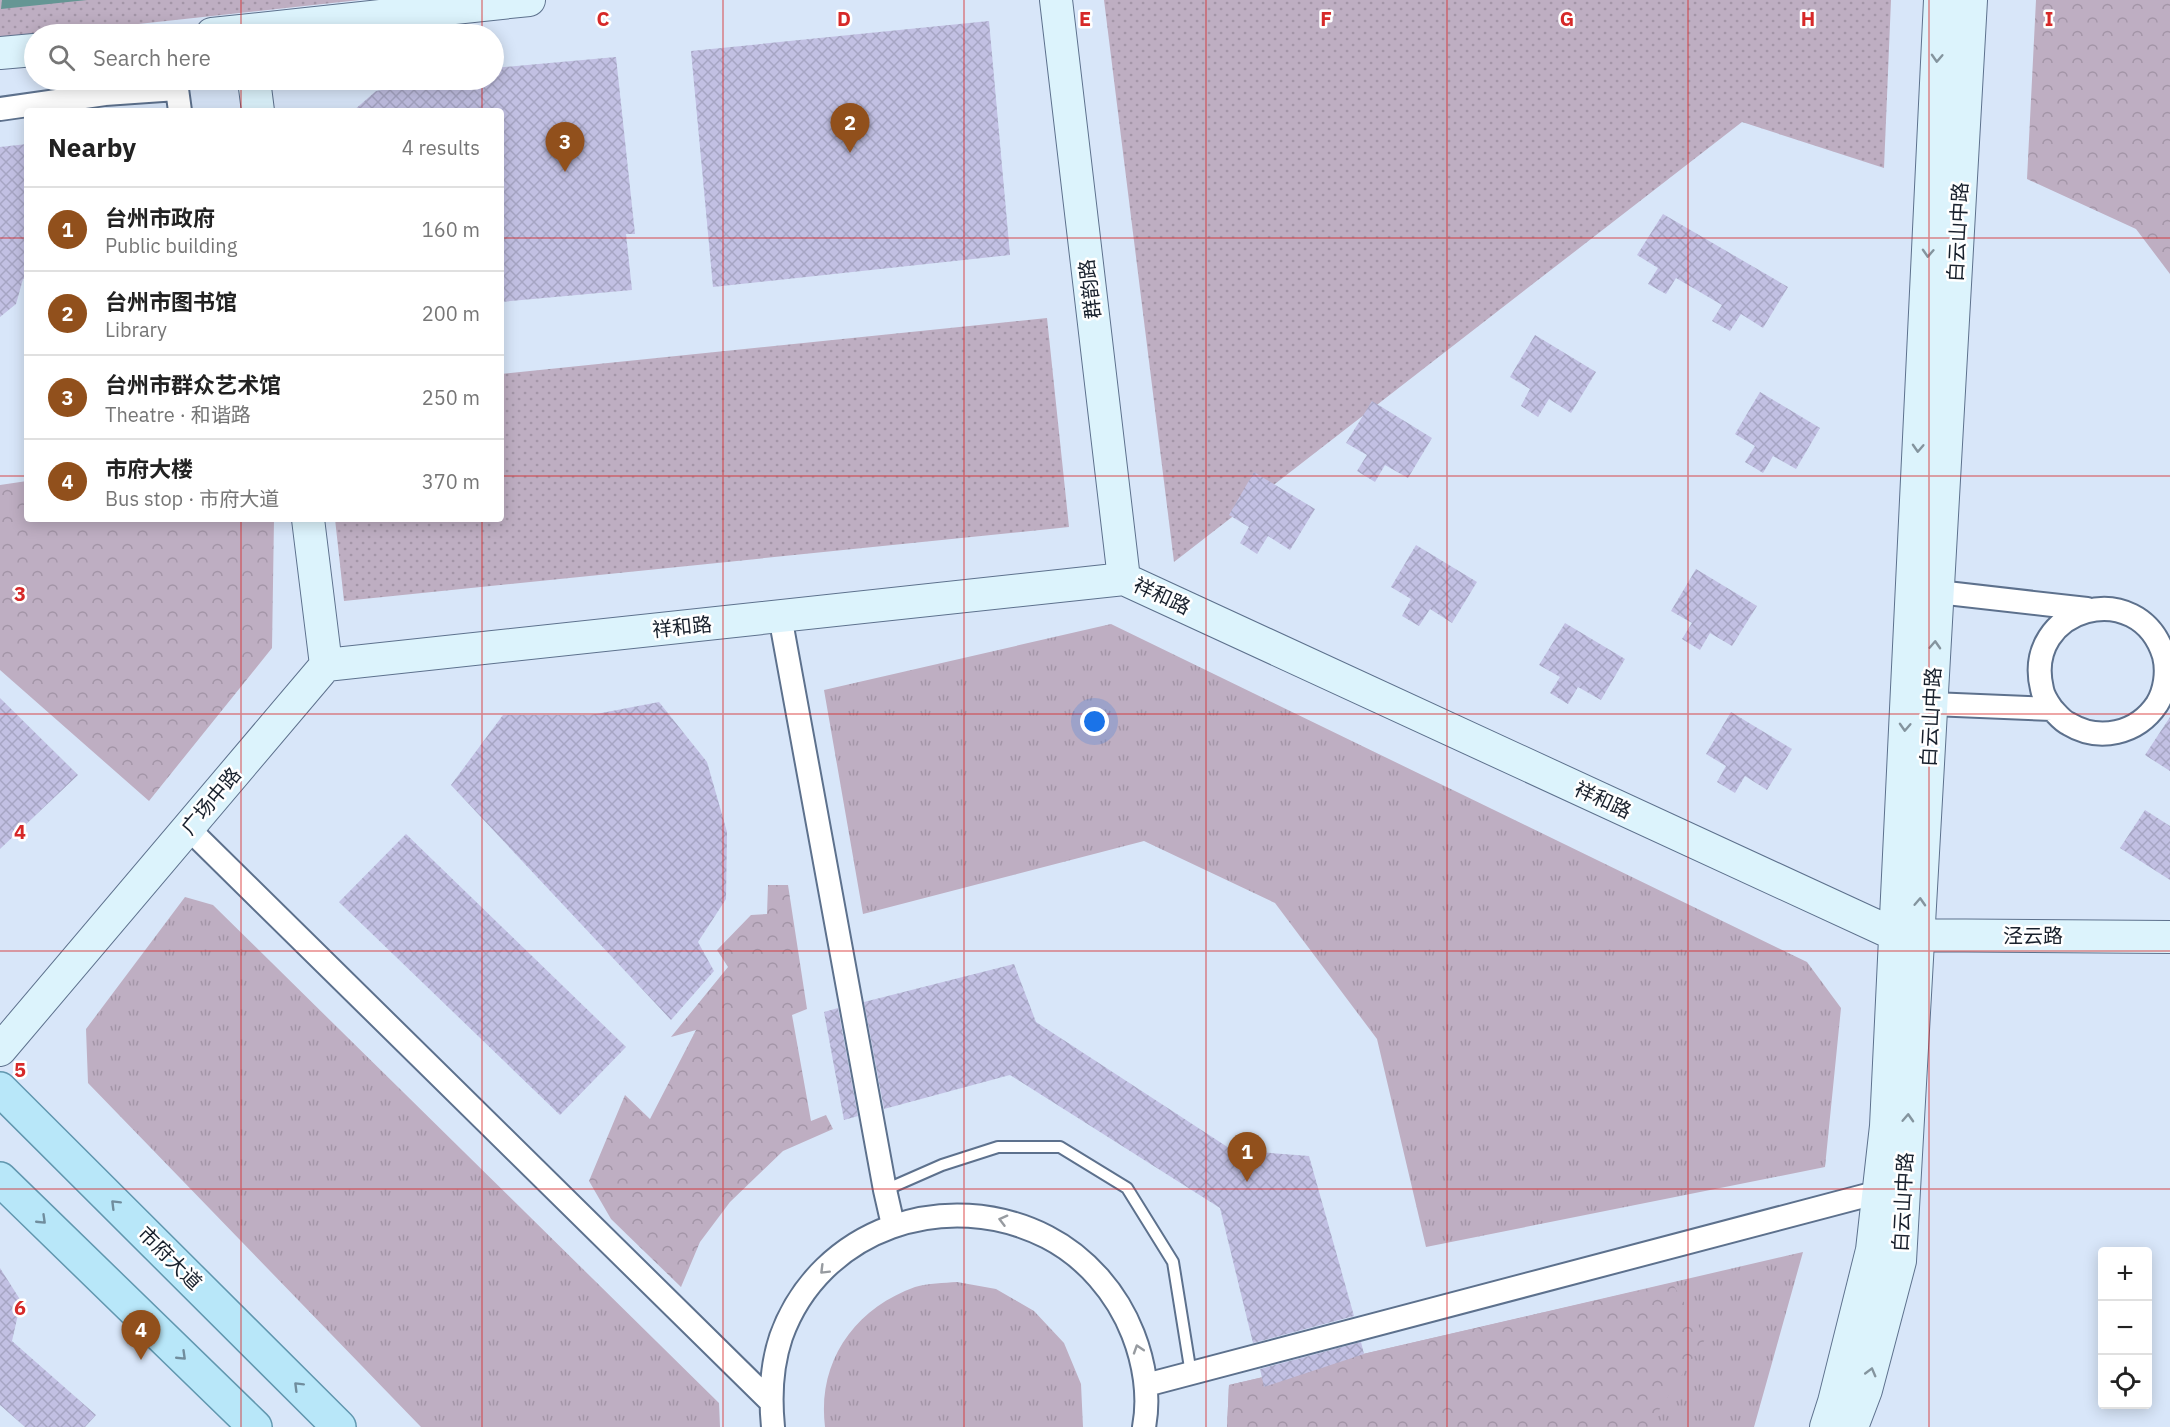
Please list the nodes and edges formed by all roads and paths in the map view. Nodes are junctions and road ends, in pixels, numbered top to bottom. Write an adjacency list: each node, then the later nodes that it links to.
1 (529, 0): 5 (street)
2 (1056, 0): 15 (street, 群韵路)
3 (1940, 0): 24 (street, 白云山中路, one-way to 24)
4 (1971, 0): 16 (street, 白云山中路)
5 (325, 24)
6 (24, 51): 7 (street)
7 (0, 53)
8 (91, 90): 13 (street)
9 (177, 90): 11 (street)
10 (255, 90): 12 (street)
11 (180, 108)
12 (258, 108)
13 (0, 109)
14 (308, 522): 20 (street)
15 (1124, 579): 18 (street, 祥和路); 24 (street, 祥和路)
16 (1938, 592): 17 (street); 21 (street, 白云山中路, one-way to 16)
17 (2089, 609): 19 (street); 22 (street)
18 (780, 616): 20 (street, 祥和路); 29 (street)
19 (2168, 663): 22 (street)
20 (326, 665): 23 (street, 广场中路)
21 (1932, 704): 22 (street); 24 (street, 白云山中路, one-way to 21)
22 (2052, 709)
23 (189, 828): 26 (street, 广场中路); 34 (street)
24 (1907, 936): 25 (street, 泾云路); 30 (street, 白云山中路); 40 (street, 白云山中路, one-way to 24)
25 (2170, 937)
26 (0, 1050)
27 (0, 1089): 36 (main road, 市府大道, one-way to 27)
28 (0, 1179): 35 (main road, one-way to 35)
29 (885, 1190): 31 (street); 32 (lane)
30 (1879, 1192): 32 (street); 39 (street, 白云山中路)
31 (894, 1225): 33 (street, one-way to 31); 34 (street, one-way to 34)
32 (1191, 1374): 33 (street)
33 (1146, 1385): 38 (street)
34 (770, 1401): 37 (street)
35 (255, 1427)
36 (339, 1427)
37 (772, 1427)
38 (1144, 1427)
39 (1826, 1427)
40 (1852, 1427)

